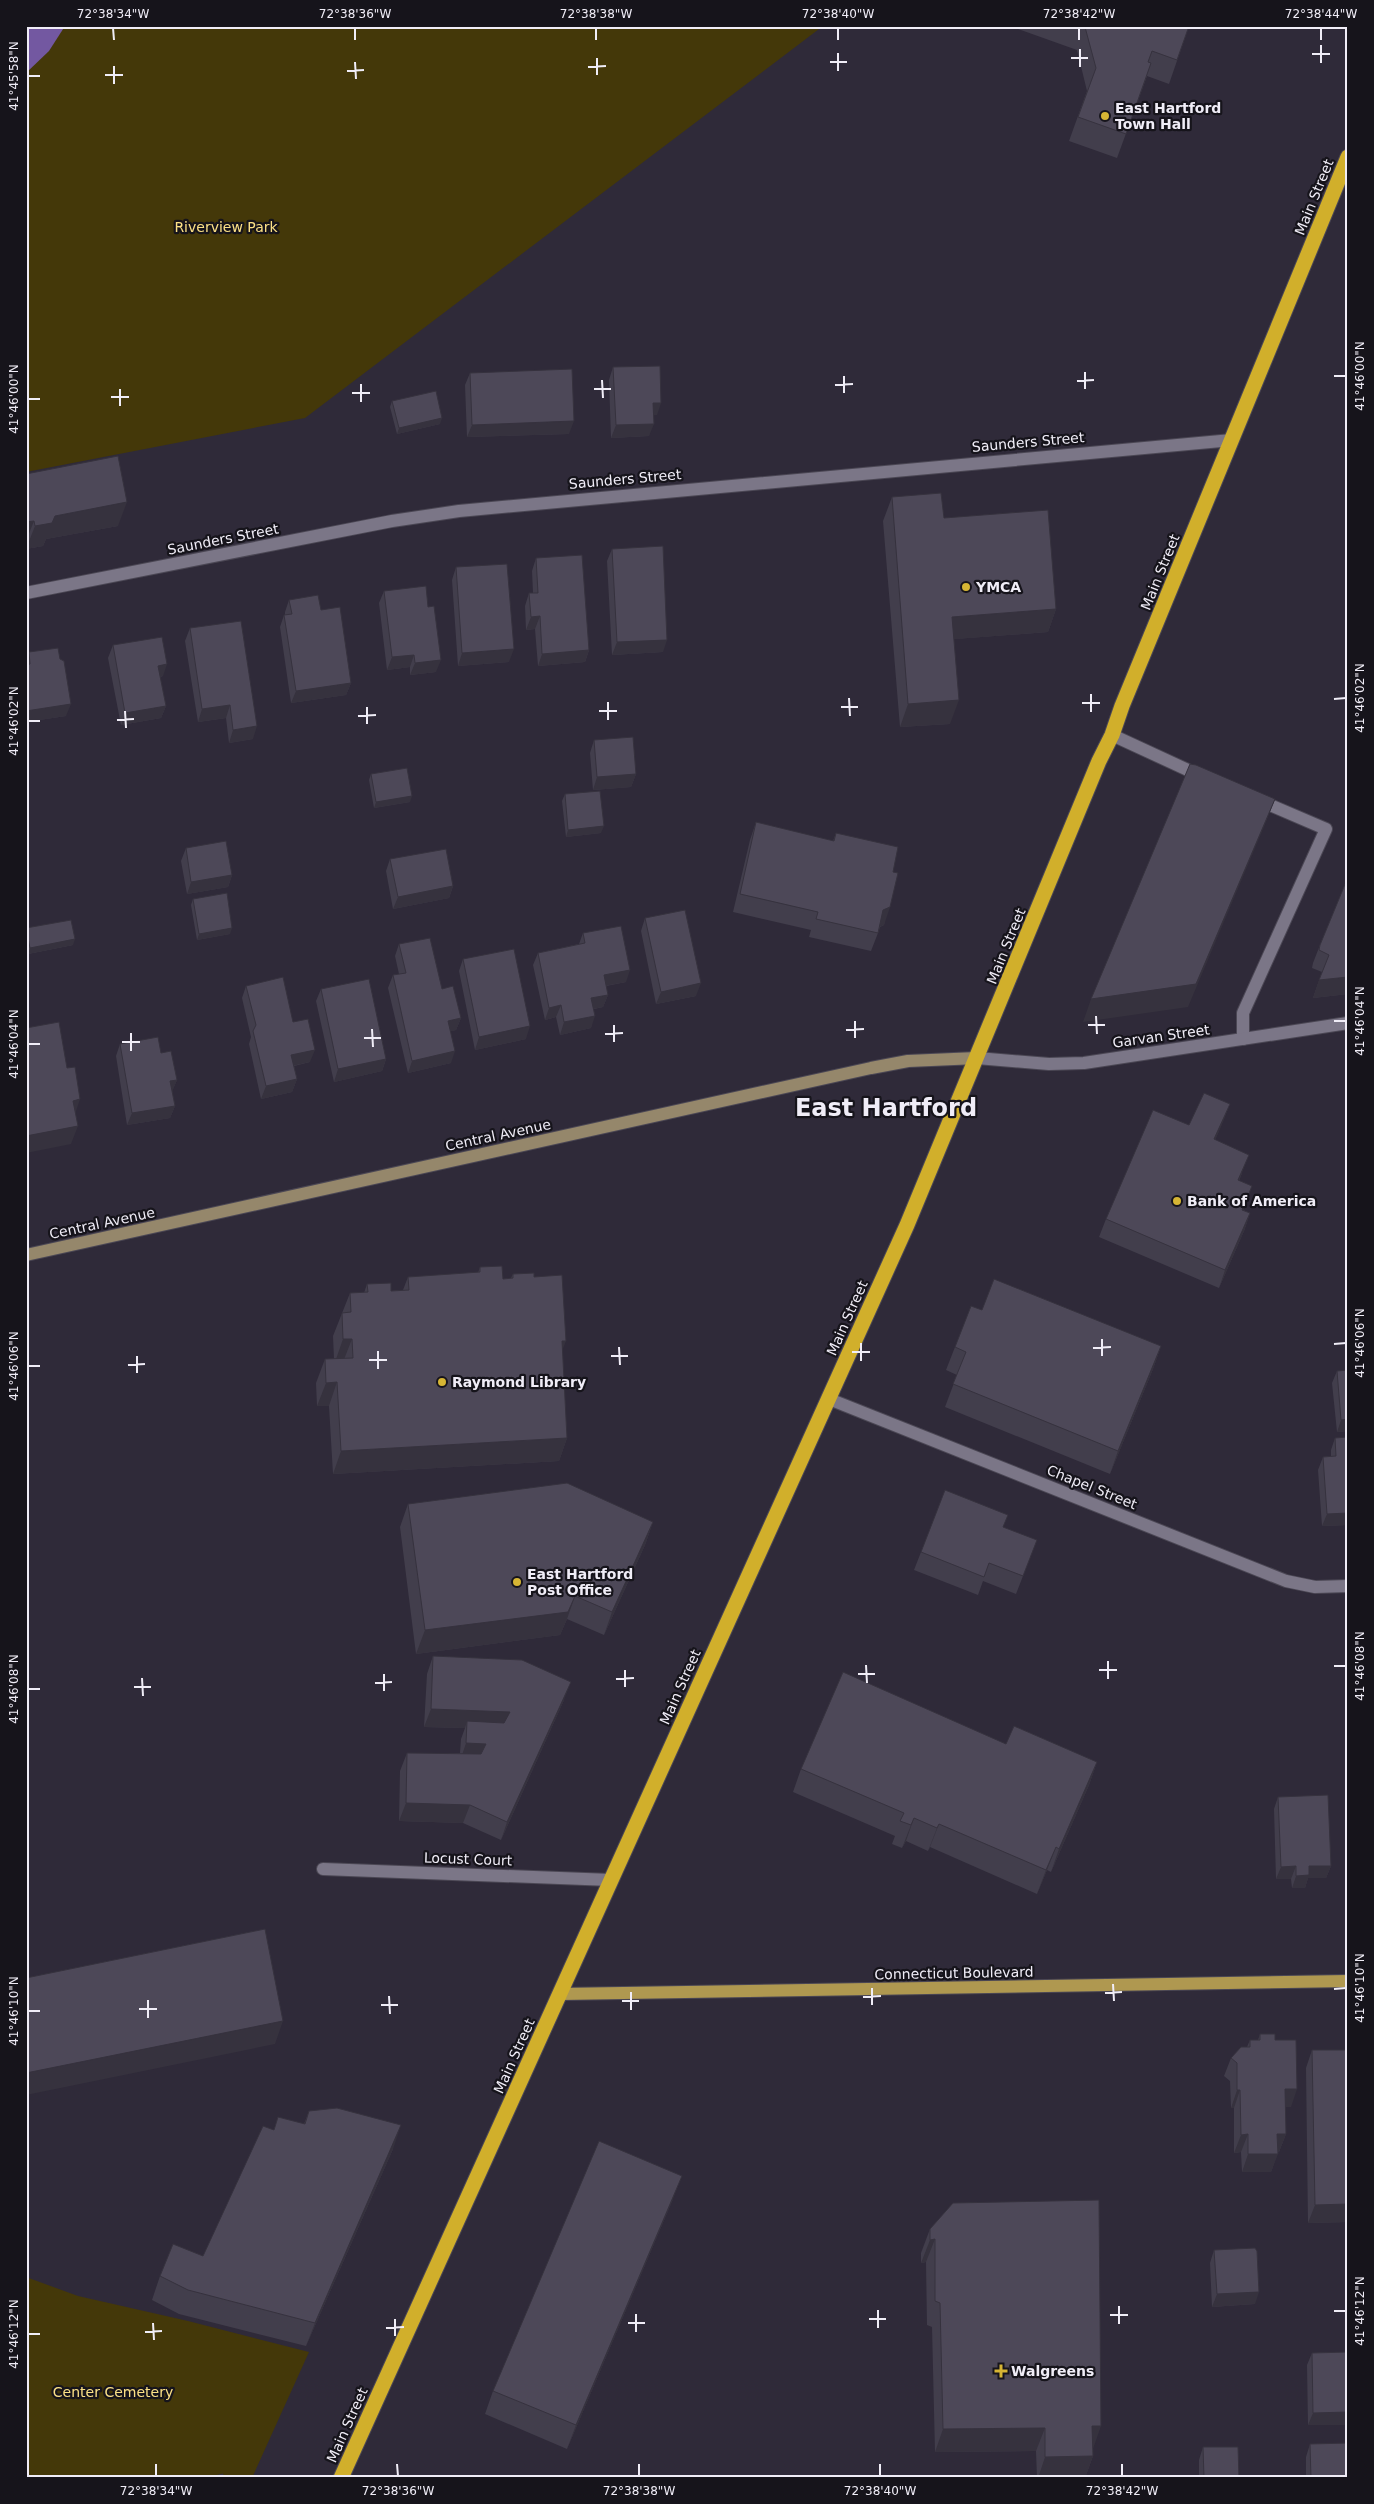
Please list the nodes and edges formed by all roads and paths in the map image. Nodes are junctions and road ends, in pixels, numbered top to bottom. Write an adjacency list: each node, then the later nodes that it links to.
1 (1348, 157): 2 (highway, Main Street)
2 (1232, 440): 3 (street, Saunders Street); 4 (highway, Main Street)
3 (26, 593)
4 (1112, 735): 5 (street); 9 (highway, Main Street)
5 (1212, 780)
6 (1247, 795): 8 (street)
7 (1348, 1023): 8 (street, Garvan Street)
8 (1243, 1039): 9 (street, Garvan Street)
9 (977, 1058): 10 (street, Central Avenue); 11 (highway, Main Street)
10 (26, 1255)
11 (829, 1399): 12 (street, Chapel Street); 14 (highway, Main Street)
12 (1348, 1586)
13 (323, 1869): 14 (street, Locust Court)
14 (611, 1880): 16 (highway, Main Street)
15 (1348, 1981): 16 (main road, Connecticut Boulevard)
16 (560, 1994): 17 (highway, Main Street)
17 (341, 2478)

